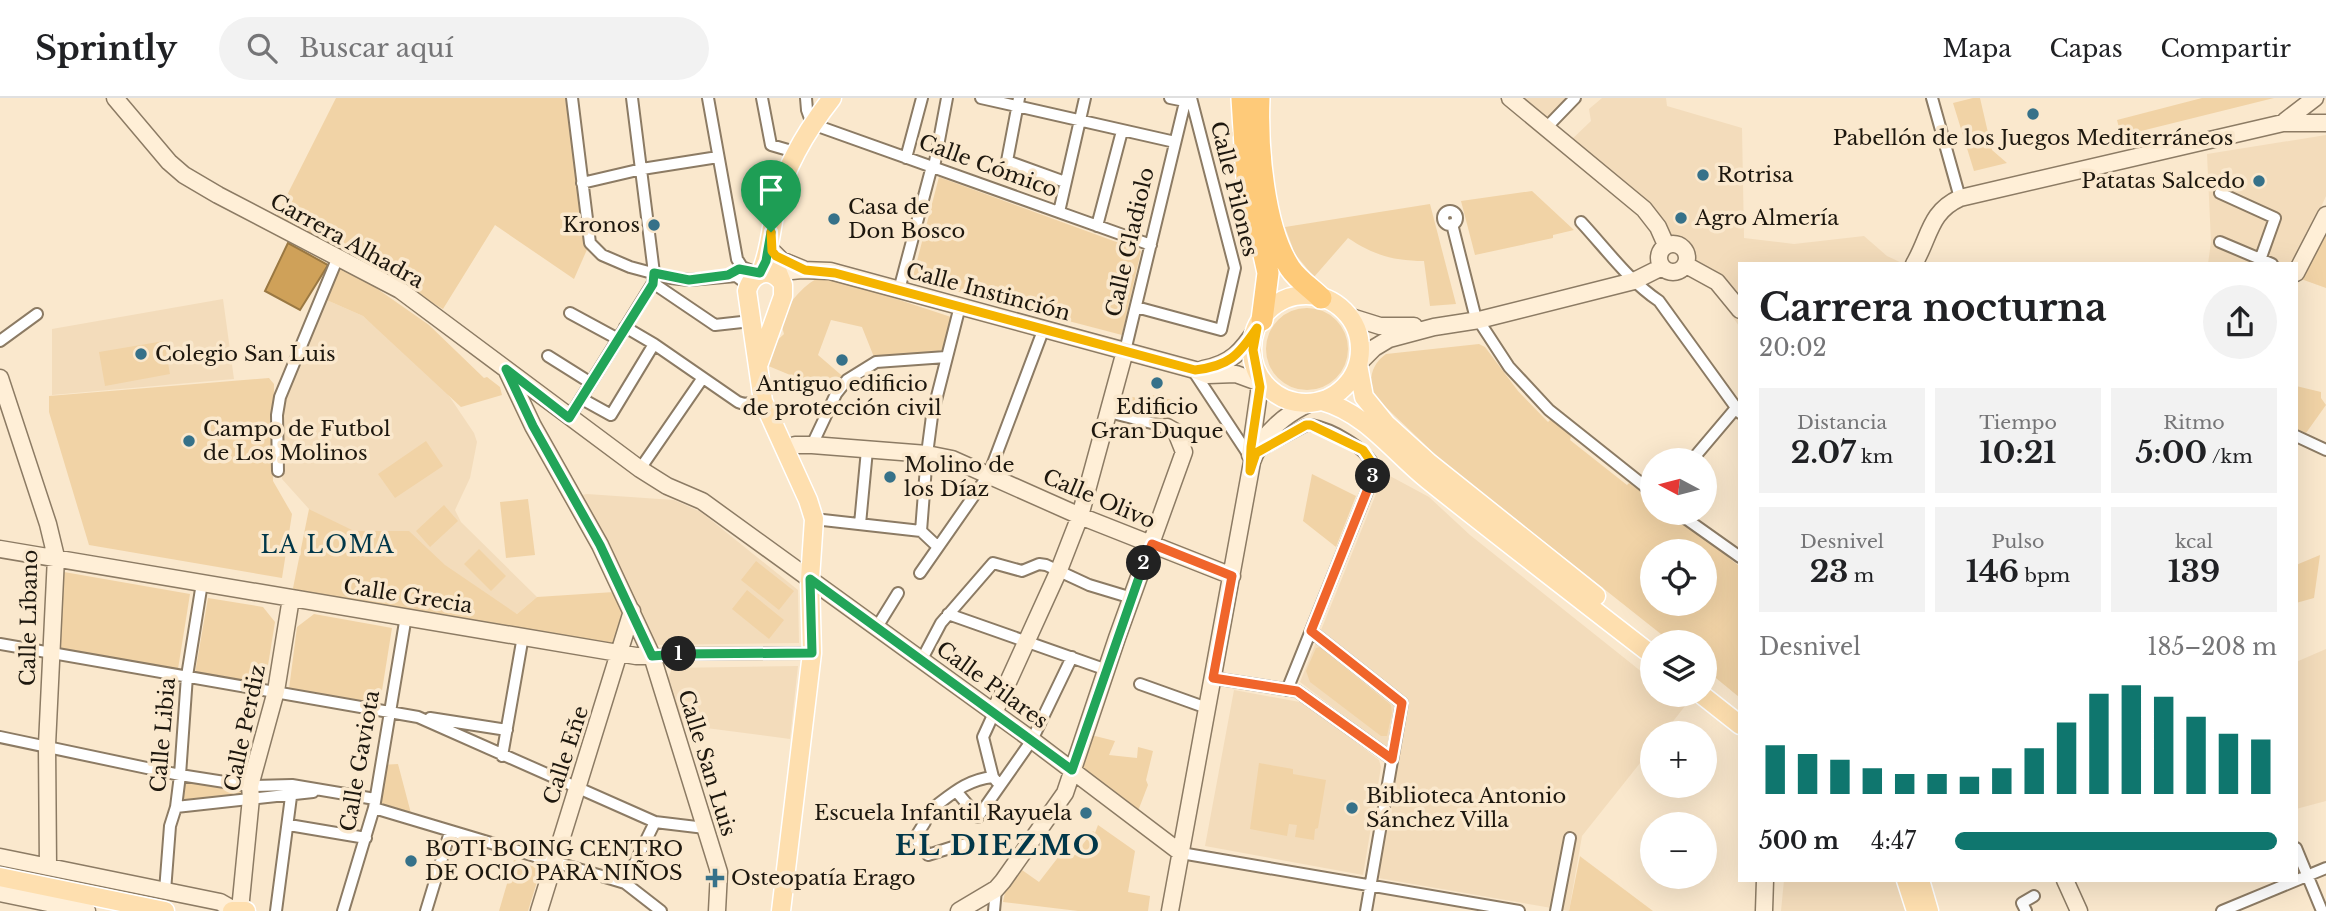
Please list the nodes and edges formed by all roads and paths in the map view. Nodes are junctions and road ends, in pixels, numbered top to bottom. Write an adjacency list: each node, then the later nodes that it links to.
1 (115, 98): 49 (street, Carrera Alhadra)
2 (572, 98): 36 (street)
3 (632, 98): 34 (street)
4 (708, 98): 31 (street)
5 (762, 98): 30 (street)
6 (806, 98): 26 (street)
7 (832, 98): 26 (main road)
8 (922, 98): 32 (street)
9 (947, 98): 33 (street)
10 (981, 98): 21 (street)
11 (1085, 98): 23 (street)
12 (1170, 98): 20 (street)
13 (1242, 98): 71 (highway)
14 (1259, 98): 62 (highway)
15 (1510, 98): 27 (street)
16 (1575, 98): 27 (street)
17 (1932, 98): 38 (street)
18 (2315, 98): 24 (street)
19 (2321, 98): 22 (street)
20 (1187, 99): 29 (street, Calle Gladiolo); 64 (street, Calle Pilones)
21 (1018, 102): 23 (street); 35 (street)
22 (2326, 116)
23 (1080, 121): 28 (street); 35 (street)
24 (2283, 123): 25 (street); 38 (street)
25 (2326, 123)
26 (812, 124): 30 (main road); 32 (street, Calle Cómico)
27 (1546, 128): 47 (street)
28 (1122, 131): 29 (street); 43 (street)
29 (1175, 142): 46 (street, Calle Gladiolo)
30 (795, 152): 44 (main road)
31 (718, 157): 34 (street); 58 (street)
32 (906, 158): 33 (street, Calle Cómico)
33 (933, 167): 39 (street, Calle Cómico); 60 (street)
34 (642, 169): 36 (street); 57 (street)
35 (1065, 182): 39 (street)
36 (583, 183): 57 (street)
37 (2220, 193): 51 (street)
38 (1961, 198): 50 (street)
39 (1059, 212): 43 (street, Calle Cómico)
40 (2326, 215): 54 (street)
41 (1581, 222): 59 (street)
42 (1452, 224): 69 (street)
43 (1097, 226): 46 (street, Calle Cómico)
44 (771, 232): 48 (main road); 58 (main road)
45 (2220, 242): 51 (street)
46 (1151, 245): 64 (street, Calle Gladiolo)
47 (1666, 245): 52 (street); 53 (street)
48 (772, 251): 55 (street, Calle Instinción); 58 (main road)
49 (338, 257): 83 (street, Carrera Alhadra); 105 (street)
50 (1915, 262)
51 (2266, 262)
52 (1686, 265): 53 (street); 65 (street)
53 (1661, 267): 59 (street)
54 (2298, 269)
55 (809, 271): 58 (street, Calle Instinción); 58 (street); 60 (street, Calle Instinción)
56 (728, 275): 57 (street); 58 (street); 61 (street)
57 (653, 278): 70 (street); 72 (street)
58 (769, 280): 61 (main road); 61 (main road); 81 (main road)
59 (1634, 281): 69 (street); 93 (street)
60 (899, 290): 63 (street, Calle Instinción)
61 (748, 296): 70 (main road)
62 (1321, 298): 68 (main road); 71 (main road)
63 (960, 306): 74 (street, Calle Instinción); 80 (street)
64 (1136, 307): 78 (street, Calle Gladiolo)
65 (1738, 308)
66 (570, 313): 75 (street)
67 (37, 314): 76 (street)
68 (1348, 316): 73 (street); 82 (main road)
69 (1479, 320): 73 (street); 107 (street)
70 (751, 321): 81 (main road)
71 (1259, 324): 84 (street, Calle Instinción); 87 (main road)
72 (625, 327): 75 (street); 77 (street)
73 (1434, 327): 82 (street)
74 (1044, 328): 78 (street, Calle Instinción); 106 (street)
75 (618, 339): 88 (street)
76 (0, 341)
77 (654, 344): 86 (street); 89 (street)
78 (1125, 351): 84 (street, Calle Instinción); 92 (street, Calle Gladiolo)
79 (548, 356): 88 (street)
80 (946, 357): 97 (street); 102 (street)
81 (758, 365): 90 (main road)
82 (1358, 365): 91 (main road); 131 (main road)
83 (506, 369): 94 (street, Carrera Alhadra); 126 (street, Calle San Luis)
84 (1194, 369): 87 (street, Calle Instinción); 103 (street)
85 (0, 378): 117 (street, Calle Líbano)
86 (702, 379): 90 (street); 104 (street)
87 (1262, 381): 91 (main road); 103 (street)
88 (591, 383): 89 (street)
89 (582, 399): 94 (street)
90 (762, 401): 99 (main road)
91 (1316, 402): 103 (street); 135 (main road)
92 (1109, 411): 95 (street); 108 (street, Calle Gladiolo)
93 (1738, 411): 98 (street)
94 (569, 418): 104 (street, Carrera Alhadra)
95 (1167, 427): 113 (street)
96 (2298, 437): 101 (street)
97 (813, 445): 99 (street, Calle Olivo); 100 (street, Calle Olivo)
98 (1703, 448)
99 (785, 449): 109 (main road)
100 (867, 450): 102 (street, Calle Olivo); 110 (street)
101 (2326, 450)
102 (927, 454): 106 (street, Calle Olivo); 112 (street)
103 (1252, 460): 120 (street); 130 (street)
104 (640, 469): 121 (street, Carrera Alhadra)
105 (278, 471)
106 (989, 474): 108 (street, Calle Olivo); 114 (street)
107 (1640, 482)
108 (1080, 516): 113 (street, Calle Olivo); 118 (street, Calle Gladiolo)
109 (814, 519): 110 (street); 121 (main road)
110 (860, 524): 112 (street)
111 (1695, 525): 116 (street)
112 (921, 531): 114 (street)
113 (1152, 544): 120 (street, Calle Olivo); 125 (street)
114 (938, 547): 119 (street)
115 (0, 549): 117 (street, Calle Grecia)
116 (1738, 556)
117 (55, 557): 122 (street, Calle Grecia); 136 (street, Calle Líbano)
118 (1059, 570): 125 (street); 127 (street); 133 (street, Calle Gladiolo)
119 (920, 573)
120 (1232, 576): 144 (street)
121 (810, 579): 129 (street, Calle Pilares); 138 (main road)
122 (202, 583): 124 (street, Calle Grecia); 143 (street, Calle Libia)
123 (898, 593): 129 (street)
124 (291, 598): 128 (street, Calle Grecia); 146 (street, Calle Perdiz)
125 (1132, 598): 142 (street)
126 (632, 611): 137 (street, Calle Eñe); 139 (street, Calle San Luis)
127 (948, 614): 133 (street); 141 (street)
128 (406, 616): 132 (street, Calle Grecia); 152 (street, Calle Gaviota)
129 (877, 627): 141 (street, Calle Pilares)
130 (1311, 631): 147 (street); 161 (street)
131 (1640, 632)
132 (523, 636): 137 (street, Calle Grecia); 156 (street)
133 (1027, 641): 140 (street); 153 (street, Calle Gladiolo)
134 (0, 645): 136 (street)
135 (1640, 646)
136 (50, 653): 143 (street); 159 (street, Calle Líbano)
137 (620, 653): 139 (street, Calle Grecia); 165 (street, Calle Eñe)
138 (812, 653): 139 (street, Calle Grecia); 172 (main road)
139 (652, 656): 174 (street, Calle San Luis)
140 (1072, 657): 142 (street); 158 (street)
141 (922, 659): 153 (street, Calle Pilares)
142 (1107, 670): 162 (street)
143 (187, 676): 146 (street); 163 (street, Calle Libia)
144 (1213, 678): 147 (street); 150 (street)
145 (1140, 684): 150 (street)
146 (276, 691): 152 (street); 168 (street, Calle Perdiz)
147 (1292, 691): 161 (street)
148 (1717, 693): 151 (main road)
149 (1717, 707): 155 (main road)
150 (1208, 708): 179 (street)
151 (1738, 709)
152 (389, 710): 154 (street); 169 (street, Calle Gaviota)
153 (994, 713): 158 (street, Calle Pilares); 164 (street)
154 (418, 717): 156 (street); 160 (street)
155 (1738, 723)
156 (507, 730): 160 (street)
157 (0, 737): 159 (street)
158 (1032, 740): 162 (street, Calle Pilares); 164 (street)
159 (47, 745): 163 (street); 183 (street, Calle Líbano)
160 (502, 756): 165 (street)
161 (1392, 759): 194 (street)
162 (1072, 770): 179 (street, Calle Pilares); 195 (street)
163 (180, 775): 168 (street); 170 (street, Calle Libia)
164 (996, 781): 167 (street); 167 (street)
165 (577, 787): 171 (street); 182 (street, Calle Eñe)
166 (292, 790): 168 (street); 169 (street); 173 (street)
167 (956, 791): 178 (street)
168 (250, 792): 170 (street); 200 (street, Calle Perdiz)
169 (374, 804): 175 (street); 176 (street, Calle Gaviota)
170 (176, 807): 196 (street, Calle Libia)
171 (655, 822): 174 (street); 193 (street)
172 (792, 822): 209 (main road); 210 (main road); 211 (main road)
173 (289, 825): 176 (street); 203 (street)
174 (705, 828): 208 (street, Calle San Luis)
175 (450, 832): 182 (street); 205 (street)
176 (366, 838): 204 (street, Calle Gaviota)
177 (1570, 838): 217 (street)
178 (970, 844)
179 (1181, 853): 194 (street); 214 (street)
180 (2298, 853): 185 (street)
181 (0, 858): 183 (street)
182 (554, 861): 193 (street); 206 (street, Calle Eñe)
183 (48, 867): 196 (street)
184 (2326, 868): 185 (street)
185 (2308, 876): 187 (street); 224 (street)
186 (0, 877): 202 (main road)
187 (2298, 880)
188 (1765, 882): 218 (street)
189 (1907, 882): 219 (main road)
190 (1921, 882): 220 (main road)
191 (2067, 882): 222 (street)
192 (2293, 882): 223 (street)
193 (625, 883): 207 (street)
194 (1371, 884): 215 (street); 216 (street)
195 (996, 889): 212 (street); 213 (street)
196 (165, 891): 200 (street)
197 (0, 893): 199 (street)
198 (2034, 896): 221 (street)
199 (37, 906): 201 (street)
200 (238, 910)
201 (87, 911)
202 (166, 911)
203 (276, 911)
204 (343, 911)
205 (426, 911)
206 (539, 911)
207 (661, 911)
208 (717, 911)
209 (774, 911)
210 (780, 911)
211 (788, 911)
212 (959, 911)
213 (994, 911)
214 (1170, 911)
215 (1366, 911)
216 (1518, 911)
217 (1556, 911)
218 (1764, 911)
219 (1916, 911)
220 (1928, 911)
221 (2026, 911)
222 (2079, 911)
223 (2222, 911)
224 (2322, 911)

